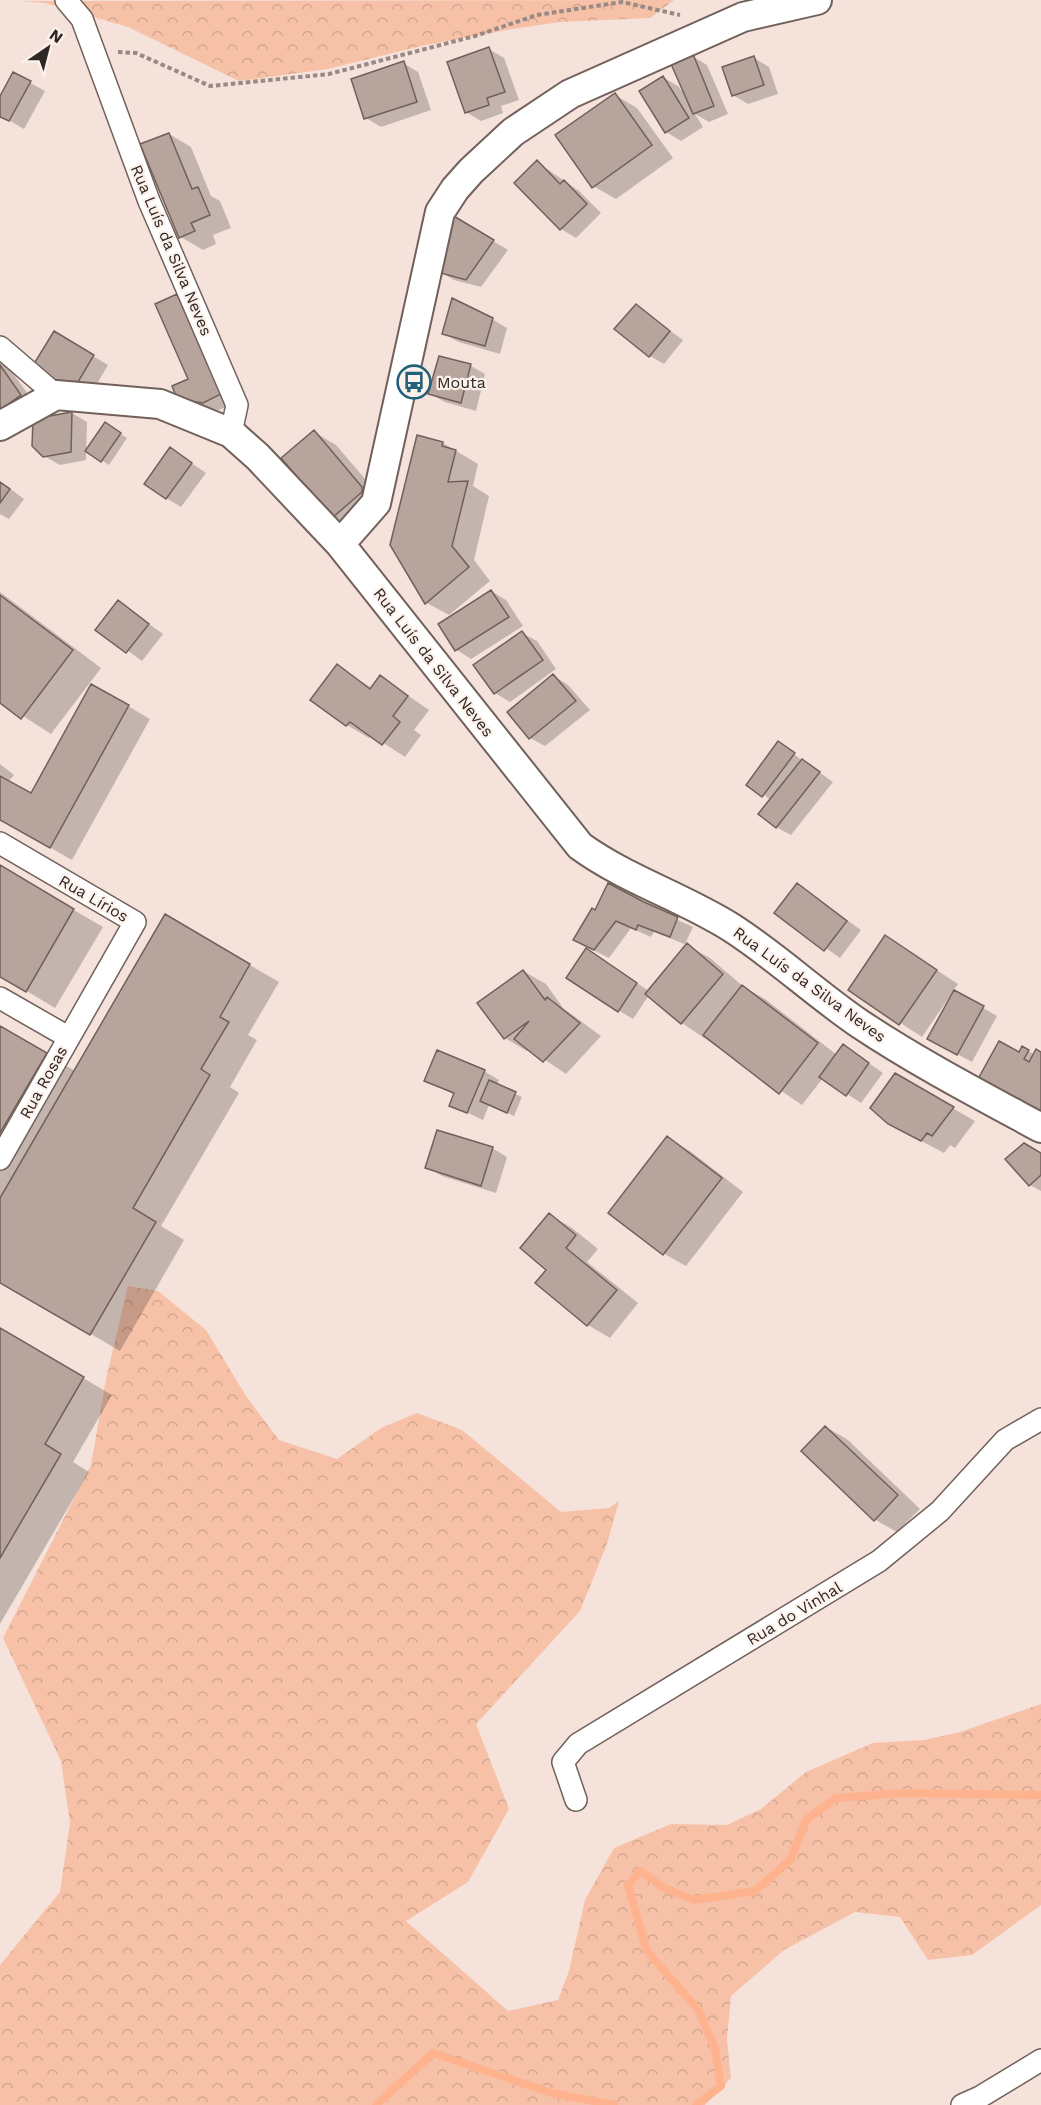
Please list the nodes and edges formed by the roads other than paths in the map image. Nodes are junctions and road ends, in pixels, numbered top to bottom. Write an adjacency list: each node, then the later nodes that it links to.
1 (66, 0): 6 (street, Rua Luís da Silva Neves)
2 (818, 0): 7 (street)
3 (0, 347): 4 (street)
4 (56, 395): 5 (street); 6 (street)
5 (0, 426)
6 (231, 433): 7 (street, Rua Luís da Silva Neves)
7 (340, 544): 11 (street, Rua Luís da Silva Neves)
8 (0, 843): 10 (street, Rua Lírios)
9 (0, 998): 10 (street)
10 (68, 1036): 12 (street, Rua Rosas)
11 (1041, 1128)
12 (0, 1159)
13 (1041, 1419): 14 (street, Rua do Vinhal)
14 (576, 1800)
15 (1041, 2060): 16 (street)
16 (976, 2102)

